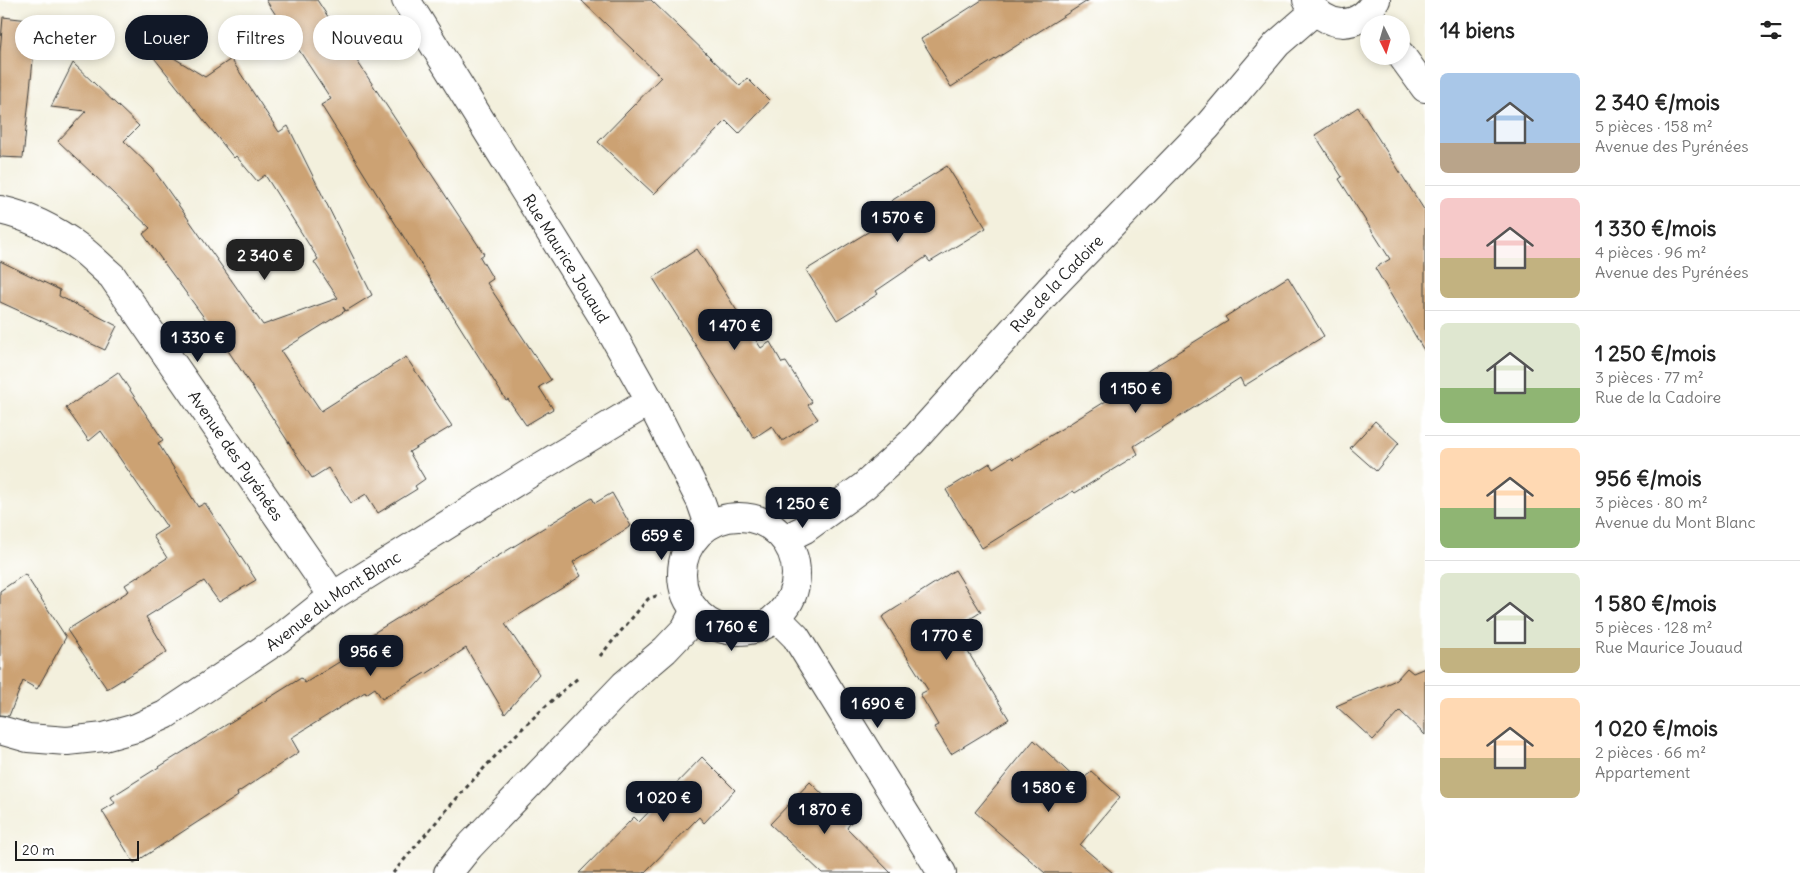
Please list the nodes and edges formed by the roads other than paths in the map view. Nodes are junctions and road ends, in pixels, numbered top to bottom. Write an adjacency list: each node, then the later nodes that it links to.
1 (406, 0): 7 (street, Rue Maurice Jouaud)
2 (1311, 5): 3 (street); 9 (street, Rue de la Cadoire)
3 (1373, 12)
4 (1408, 65): 5 (street)
5 (1425, 88)
6 (0, 210): 10 (street, Avenue des Pyrénées)
7 (650, 401): 8 (street, Rue Maurice Jouaud); 10 (street, Avenue du Mont Blanc)
8 (709, 525): 9 (street); 11 (street)
9 (785, 540): 12 (street)
10 (333, 596): 13 (street, Avenue du Mont Blanc)
11 (689, 598): 12 (street); 14 (street)
12 (776, 617): 15 (street)
13 (0, 730)
14 (448, 873)
15 (942, 873)

